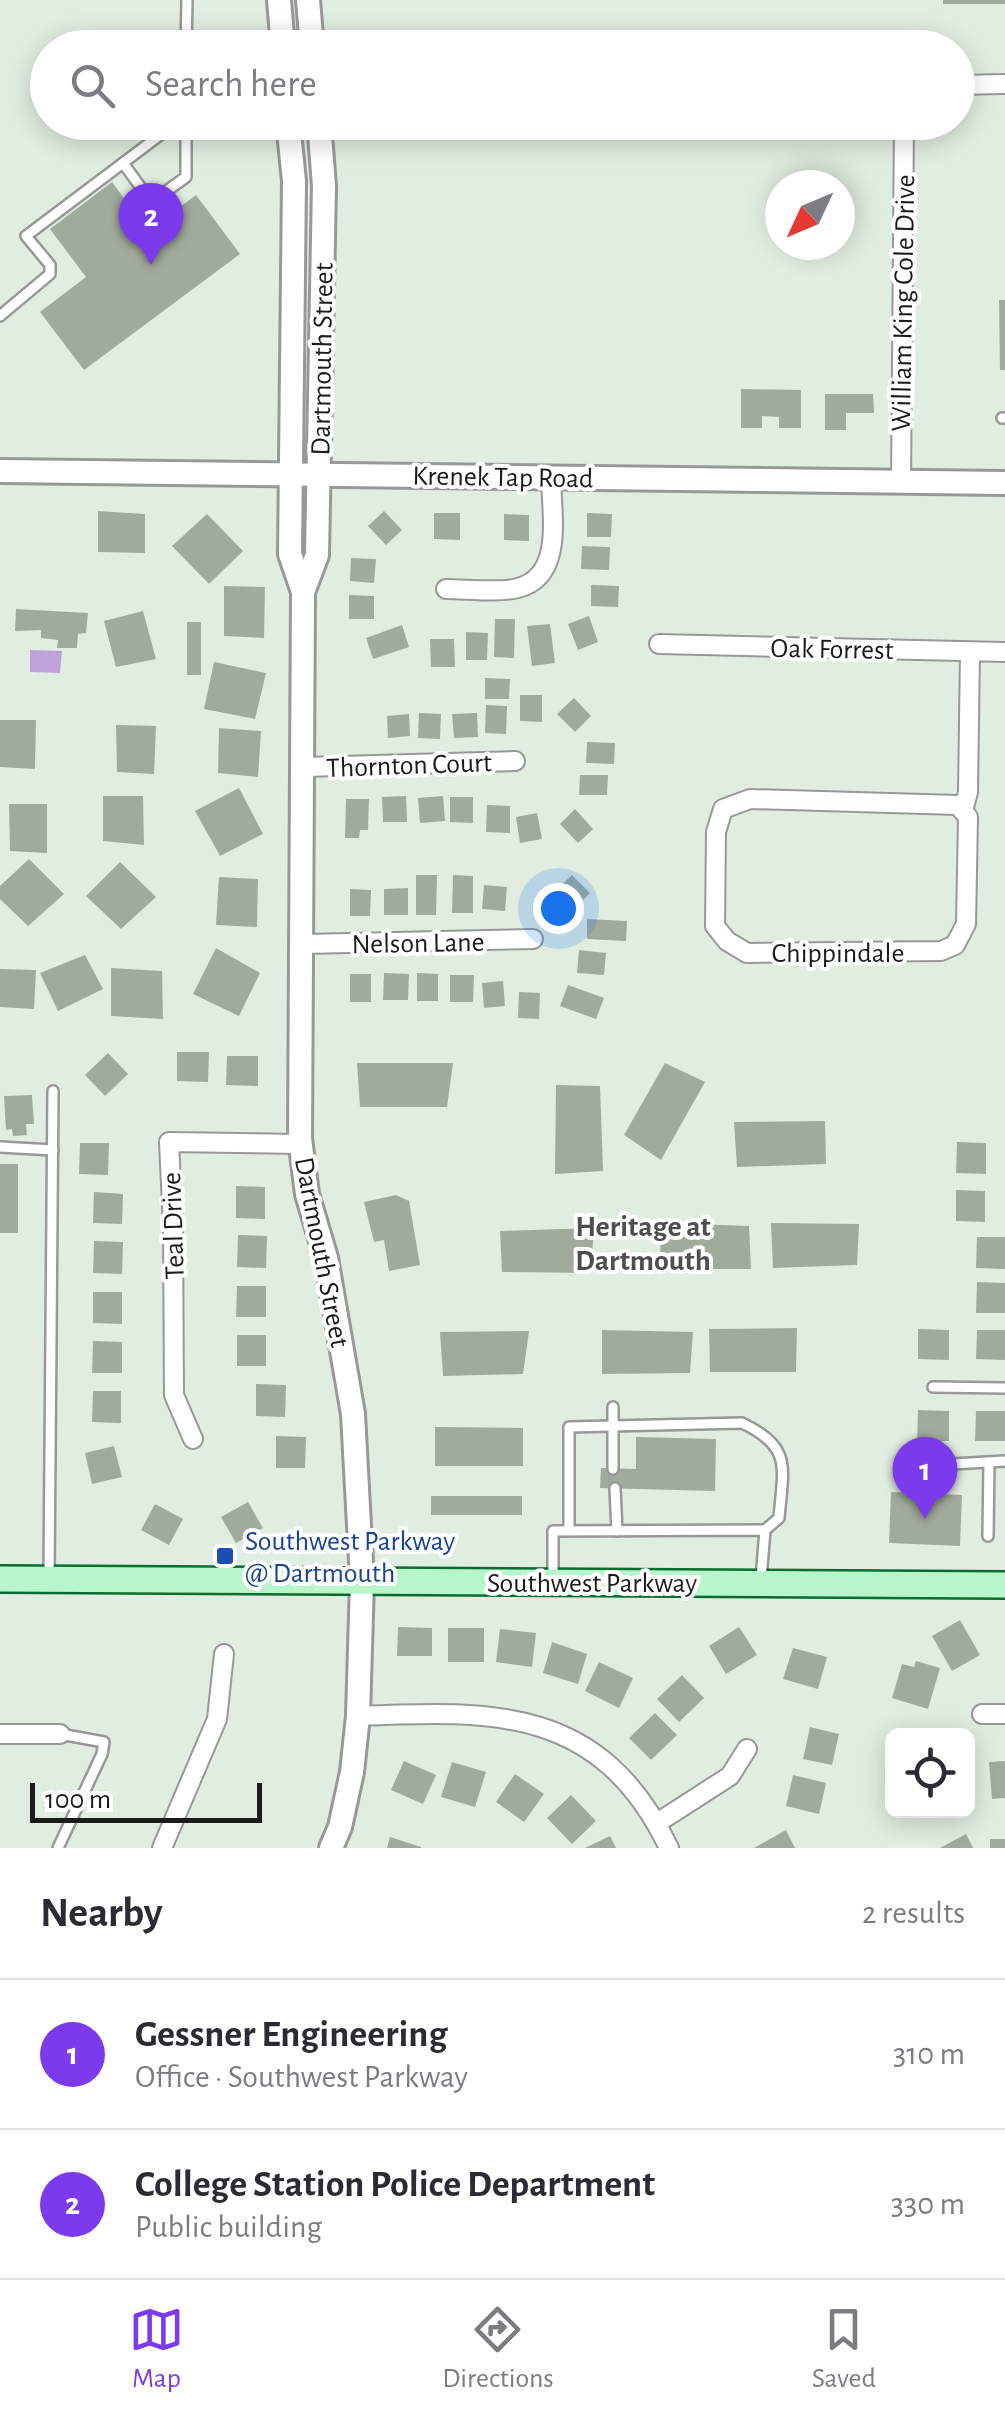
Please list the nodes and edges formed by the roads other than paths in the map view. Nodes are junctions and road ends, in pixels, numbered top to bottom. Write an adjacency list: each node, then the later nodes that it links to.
1 (187, 0): 4 (lane)
2 (279, 0): 5 (street)
3 (308, 0): 6 (street)
4 (186, 30)
5 (281, 30)
6 (310, 30)
7 (975, 84): 8 (street)
8 (1005, 84)
9 (153, 140): 14 (lane)
10 (186, 140): 14 (lane)
11 (290, 140): 17 (street, Dartmouth Street)
12 (320, 140): 18 (street, Dartmouth Street)
13 (904, 140): 21 (street, William King Cole Drive)
14 (123, 163): 15 (lane)
15 (0, 316)
16 (0, 471): 17 (street, Krenek Tap Road)
17 (289, 474): 18 (street, Krenek Tap Road); 23 (street, Dartmouth Street)
18 (319, 474): 19 (street, Krenek Tap Road); 23 (street, Dartmouth Street)
19 (551, 476): 21 (street, Krenek Tap Road); 22 (street)
20 (1005, 483): 21 (street, Krenek Tap Road)
21 (900, 484)
22 (446, 589)
23 (303, 592): 28 (street, Dartmouth Street)
24 (659, 644): 25 (street, Oak Forrest)
25 (970, 652): 26 (street, Oak Forrest); 29 (street, Chippindale)
26 (1005, 652)
27 (515, 761): 28 (street, Thornton Court)
28 (303, 768): 31 (street, Dartmouth Street)
29 (963, 811): 29 (street, Chippindale)
30 (533, 939): 31 (street, Nelson Lane)
31 (302, 944): 33 (street, Dartmouth Street)
32 (53, 1091): 35 (lane)
33 (301, 1144): 40 (street, Teal Drive); 52 (street, Dartmouth Street)
34 (0, 1147): 35 (lane)
35 (53, 1150): 51 (lane)
36 (933, 1388): 37 (lane)
37 (1005, 1388)
38 (613, 1407): 39 (lane)
39 (613, 1428): 44 (lane); 46 (lane); 48 (lane)
40 (193, 1439)
41 (1005, 1461): 42 (lane)
42 (989, 1462): 43 (lane); 49 (lane)
43 (918, 1466)
44 (613, 1469)
45 (615, 1488): 47 (lane)
46 (569, 1530): 47 (lane); 53 (lane)
47 (616, 1530): 48 (lane)
48 (765, 1530): 54 (lane)
49 (988, 1536)
50 (0, 1579): 51 (main road, Southwest Parkway)
51 (49, 1579): 52 (main road, Southwest Parkway)
52 (362, 1581): 53 (main road, Southwest Parkway); 59 (street, Dartmouth Street)
53 (554, 1582): 54 (main road, Southwest Parkway)
54 (761, 1584): 55 (main road, Southwest Parkway)
55 (1005, 1585)
56 (224, 1654): 65 (street)
57 (982, 1714): 58 (street)
58 (1005, 1714)
59 (358, 1716): 63 (street); 66 (street, Dartmouth Street)
60 (0, 1734): 61 (street)
61 (60, 1734): 64 (lane)
62 (746, 1749): 63 (street)
63 (657, 1823): 67 (street)
64 (58, 1848)
65 (162, 1848)
66 (331, 1848)
67 (669, 1848)

